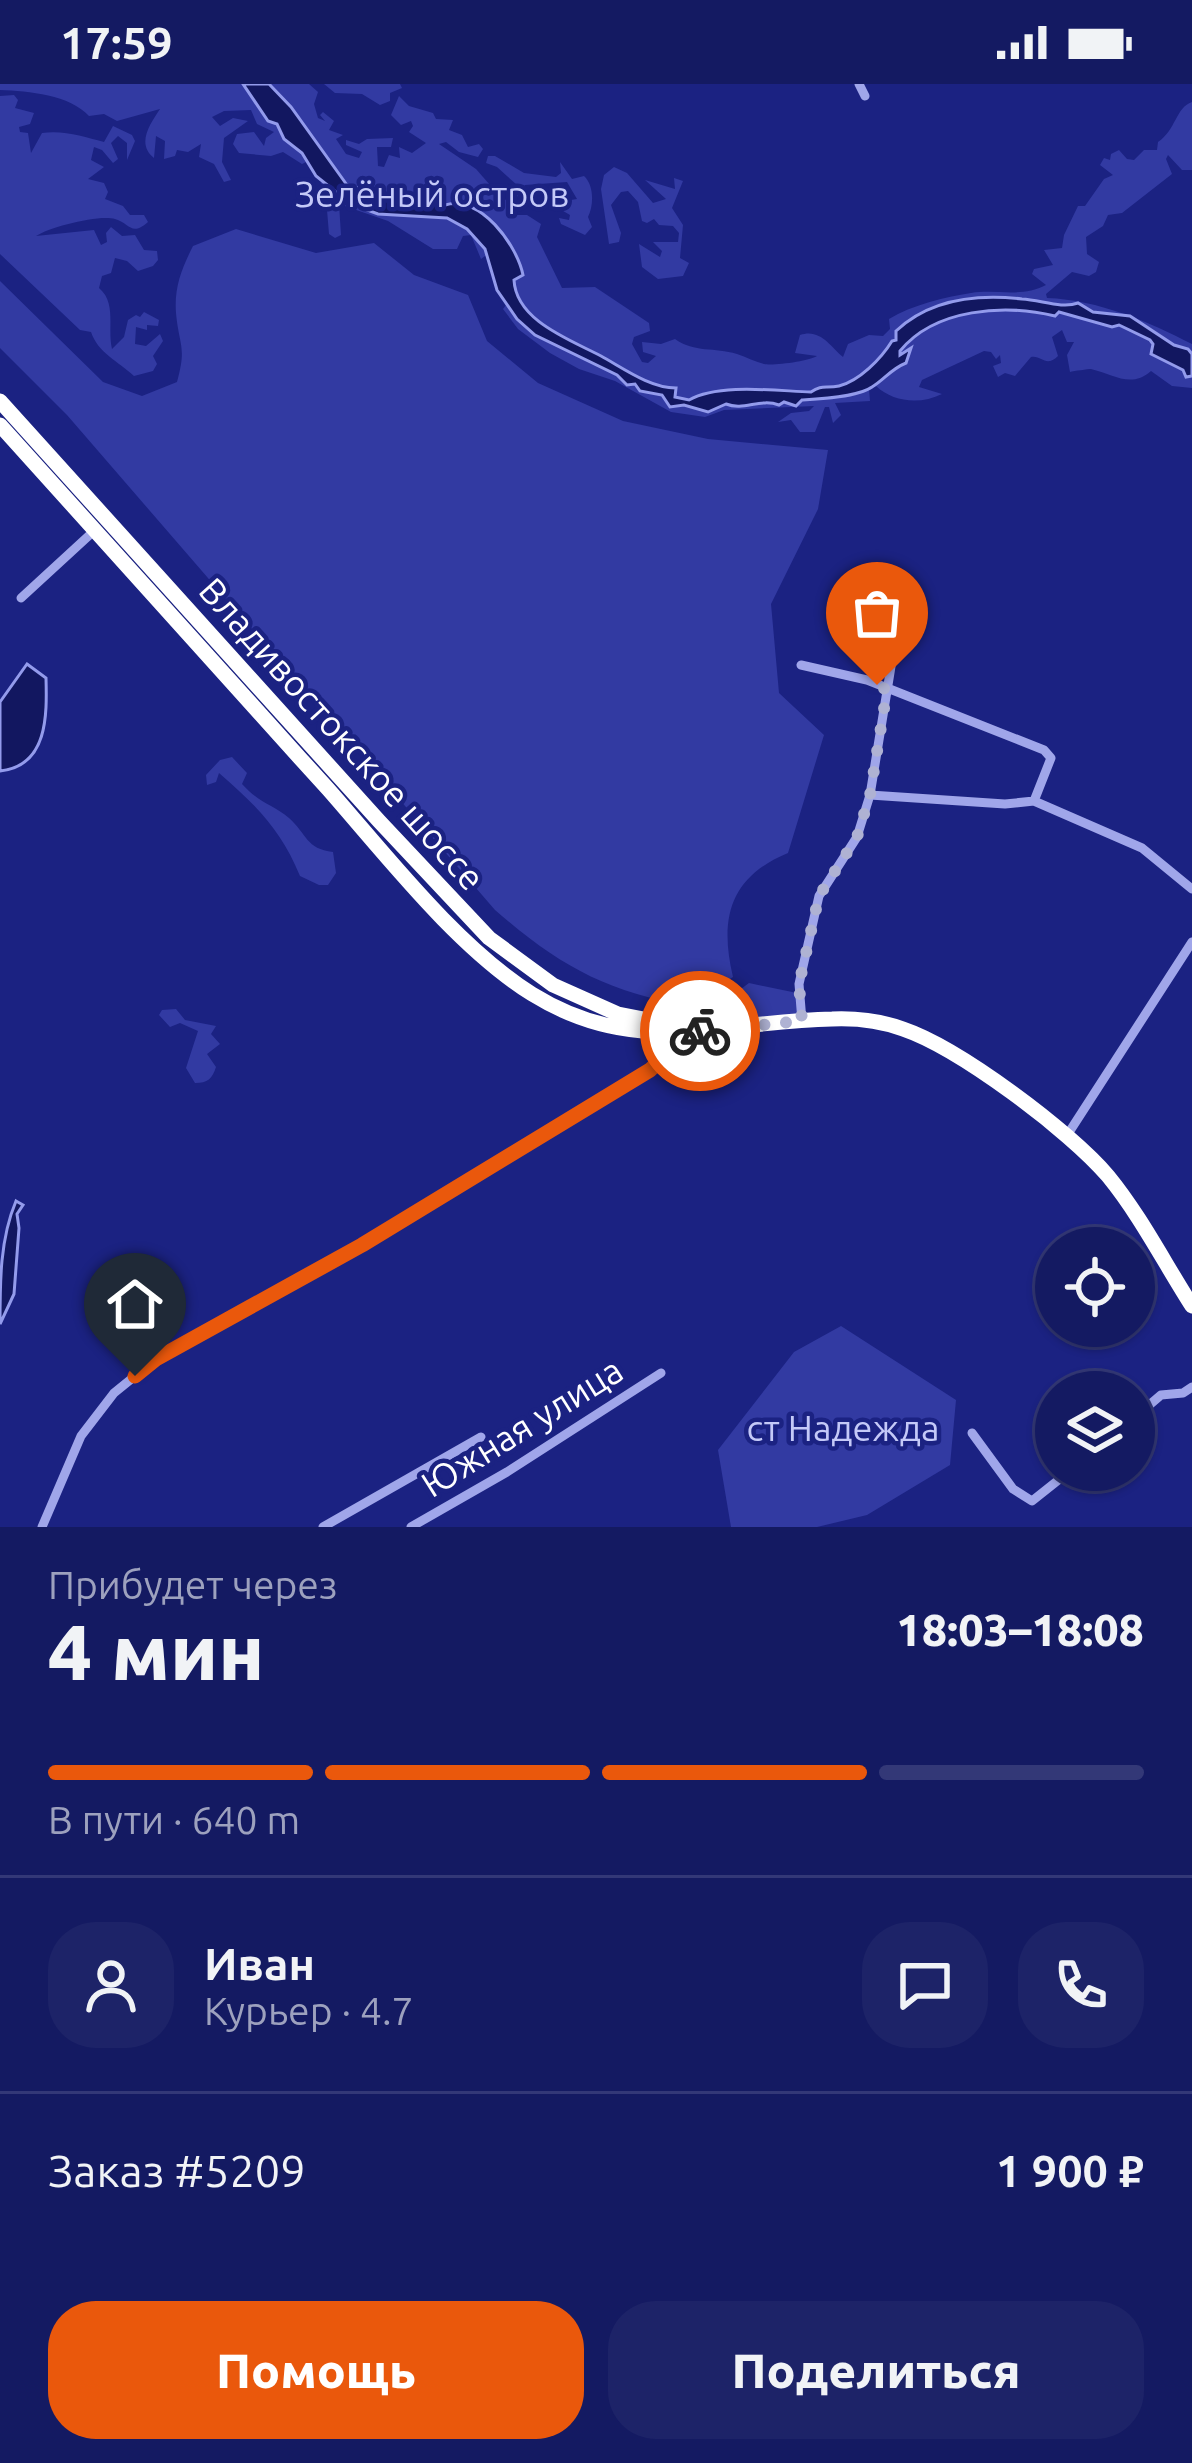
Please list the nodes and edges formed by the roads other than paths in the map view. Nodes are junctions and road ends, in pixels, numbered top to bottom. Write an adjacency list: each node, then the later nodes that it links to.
1 (859, 84): 2 (street)
2 (865, 96)
3 (0, 401): 13 (highway, Владивостокское шоссе)
4 (0, 425): 5 (highway, Владивостокское шоссе)
5 (94, 530): 6 (street); 13 (highway, Владивостокское шоссе)
6 (21, 598)
7 (832, 604): 9 (street)
8 (801, 665): 9 (street)
9 (887, 690): 10 (street); 11 (street)
10 (870, 795): 11 (street); 15 (street)
11 (1034, 801): 12 (street)
12 (1192, 889)
13 (464, 925): 16 (highway, Владивостокское шоссе)
14 (1192, 942): 17 (street)
15 (802, 1021): 16 (highway, Владивостокское шоссе); 17 (highway, Владивостокское шоссе)
16 (692, 1031): 25 (street)
17 (1066, 1137): 18 (highway, Владивостокское шоссе)
18 (1192, 1306)
19 (661, 1373): 27 (street, Южная улица)
20 (1192, 1387): 21 (street)
21 (1155, 1400)
22 (972, 1433): 24 (street)
23 (481, 1437): 26 (street)
24 (1045, 1491)
25 (42, 1527)
26 (323, 1527)
27 (411, 1527)

